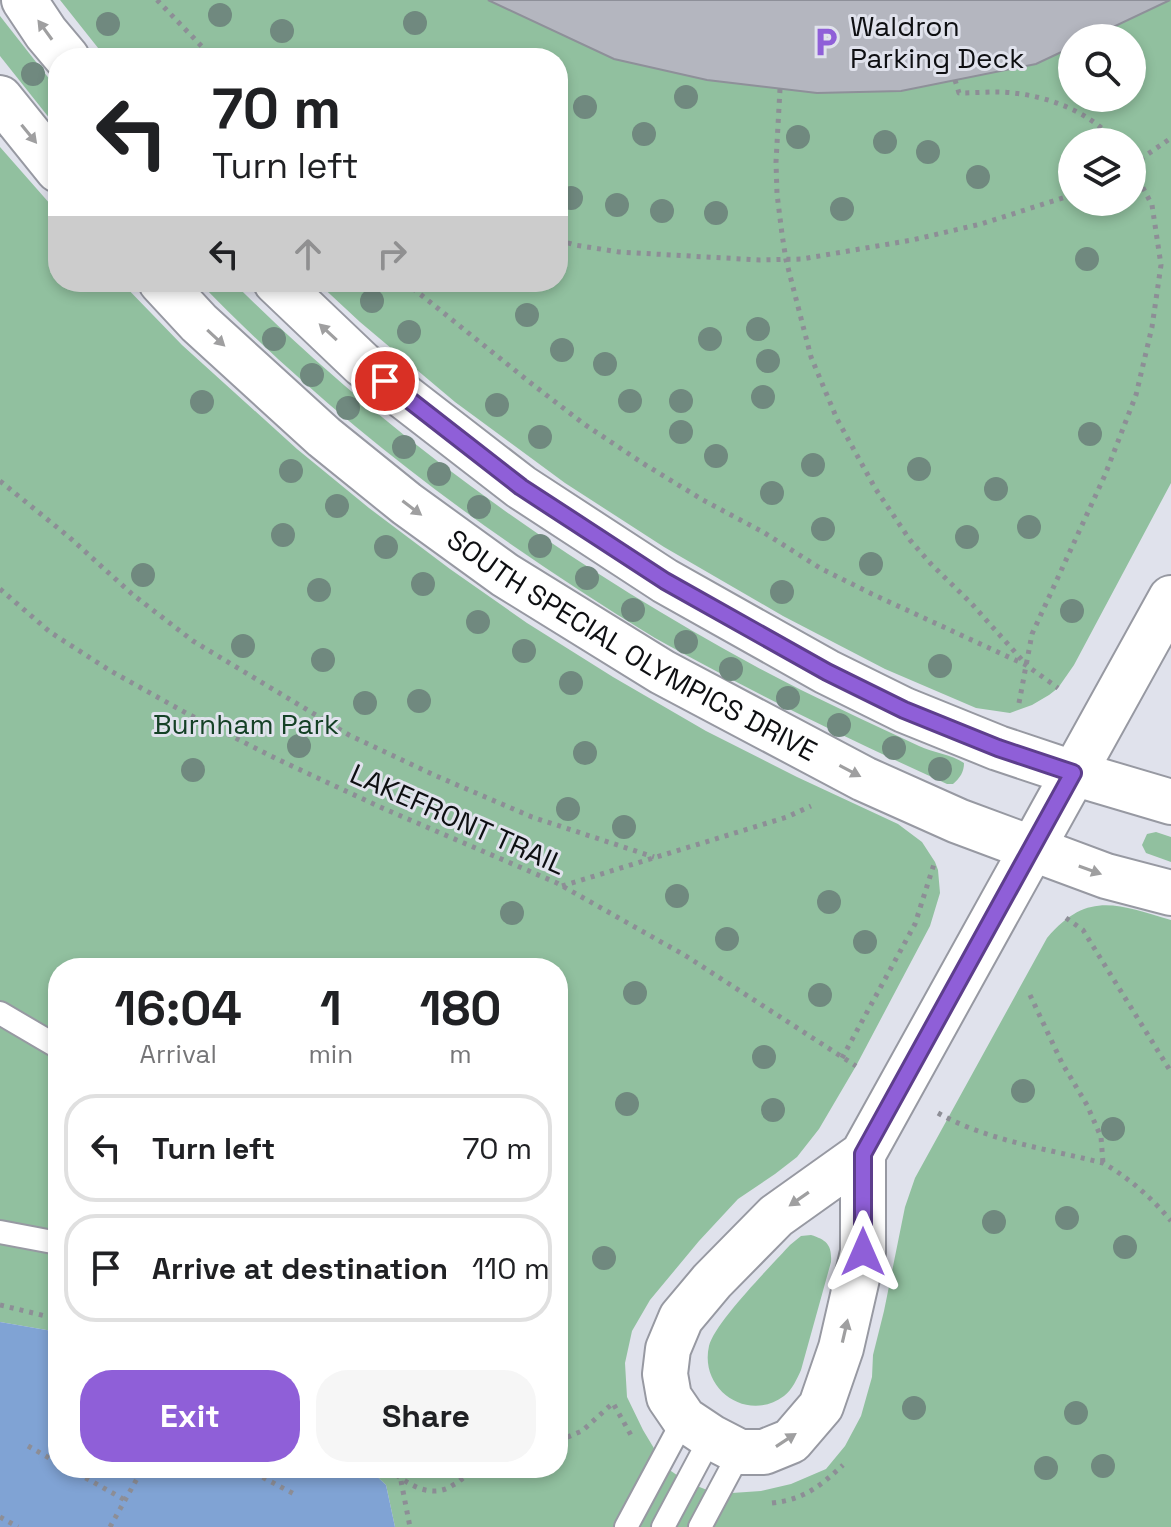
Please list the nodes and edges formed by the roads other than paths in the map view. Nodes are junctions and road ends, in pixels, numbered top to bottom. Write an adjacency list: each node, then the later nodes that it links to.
1 (24, 0): 2 (street, one-way to 1)
2 (59, 48)
3 (0, 98): 4 (street, one-way to 4)
4 (48, 158)
5 (170, 292): 10 (street, SOUTH SPECIAL OLYMPICS DRIVE, one-way to 10)
6 (286, 292): 8 (street, one-way to 6)
7 (1171, 598): 8 (street)
8 (1073, 773): 9 (street); 10 (street)
9 (1171, 802)
10 (1032, 848): 11 (street, SOUTH SPECIAL OLYMPICS DRIVE, one-way to 11); 14 (street)
11 (1171, 893)
12 (0, 1013): 13 (lane)
13 (48, 1041)
14 (863, 1154): 17 (street, one-way to 17); 17 (street, one-way to 14)
15 (0, 1232): 16 (lane)
16 (48, 1241)
17 (711, 1436): 18 (lane); 19 (lane); 20 (lane)
18 (626, 1527)
19 (663, 1527)
20 (700, 1527)

